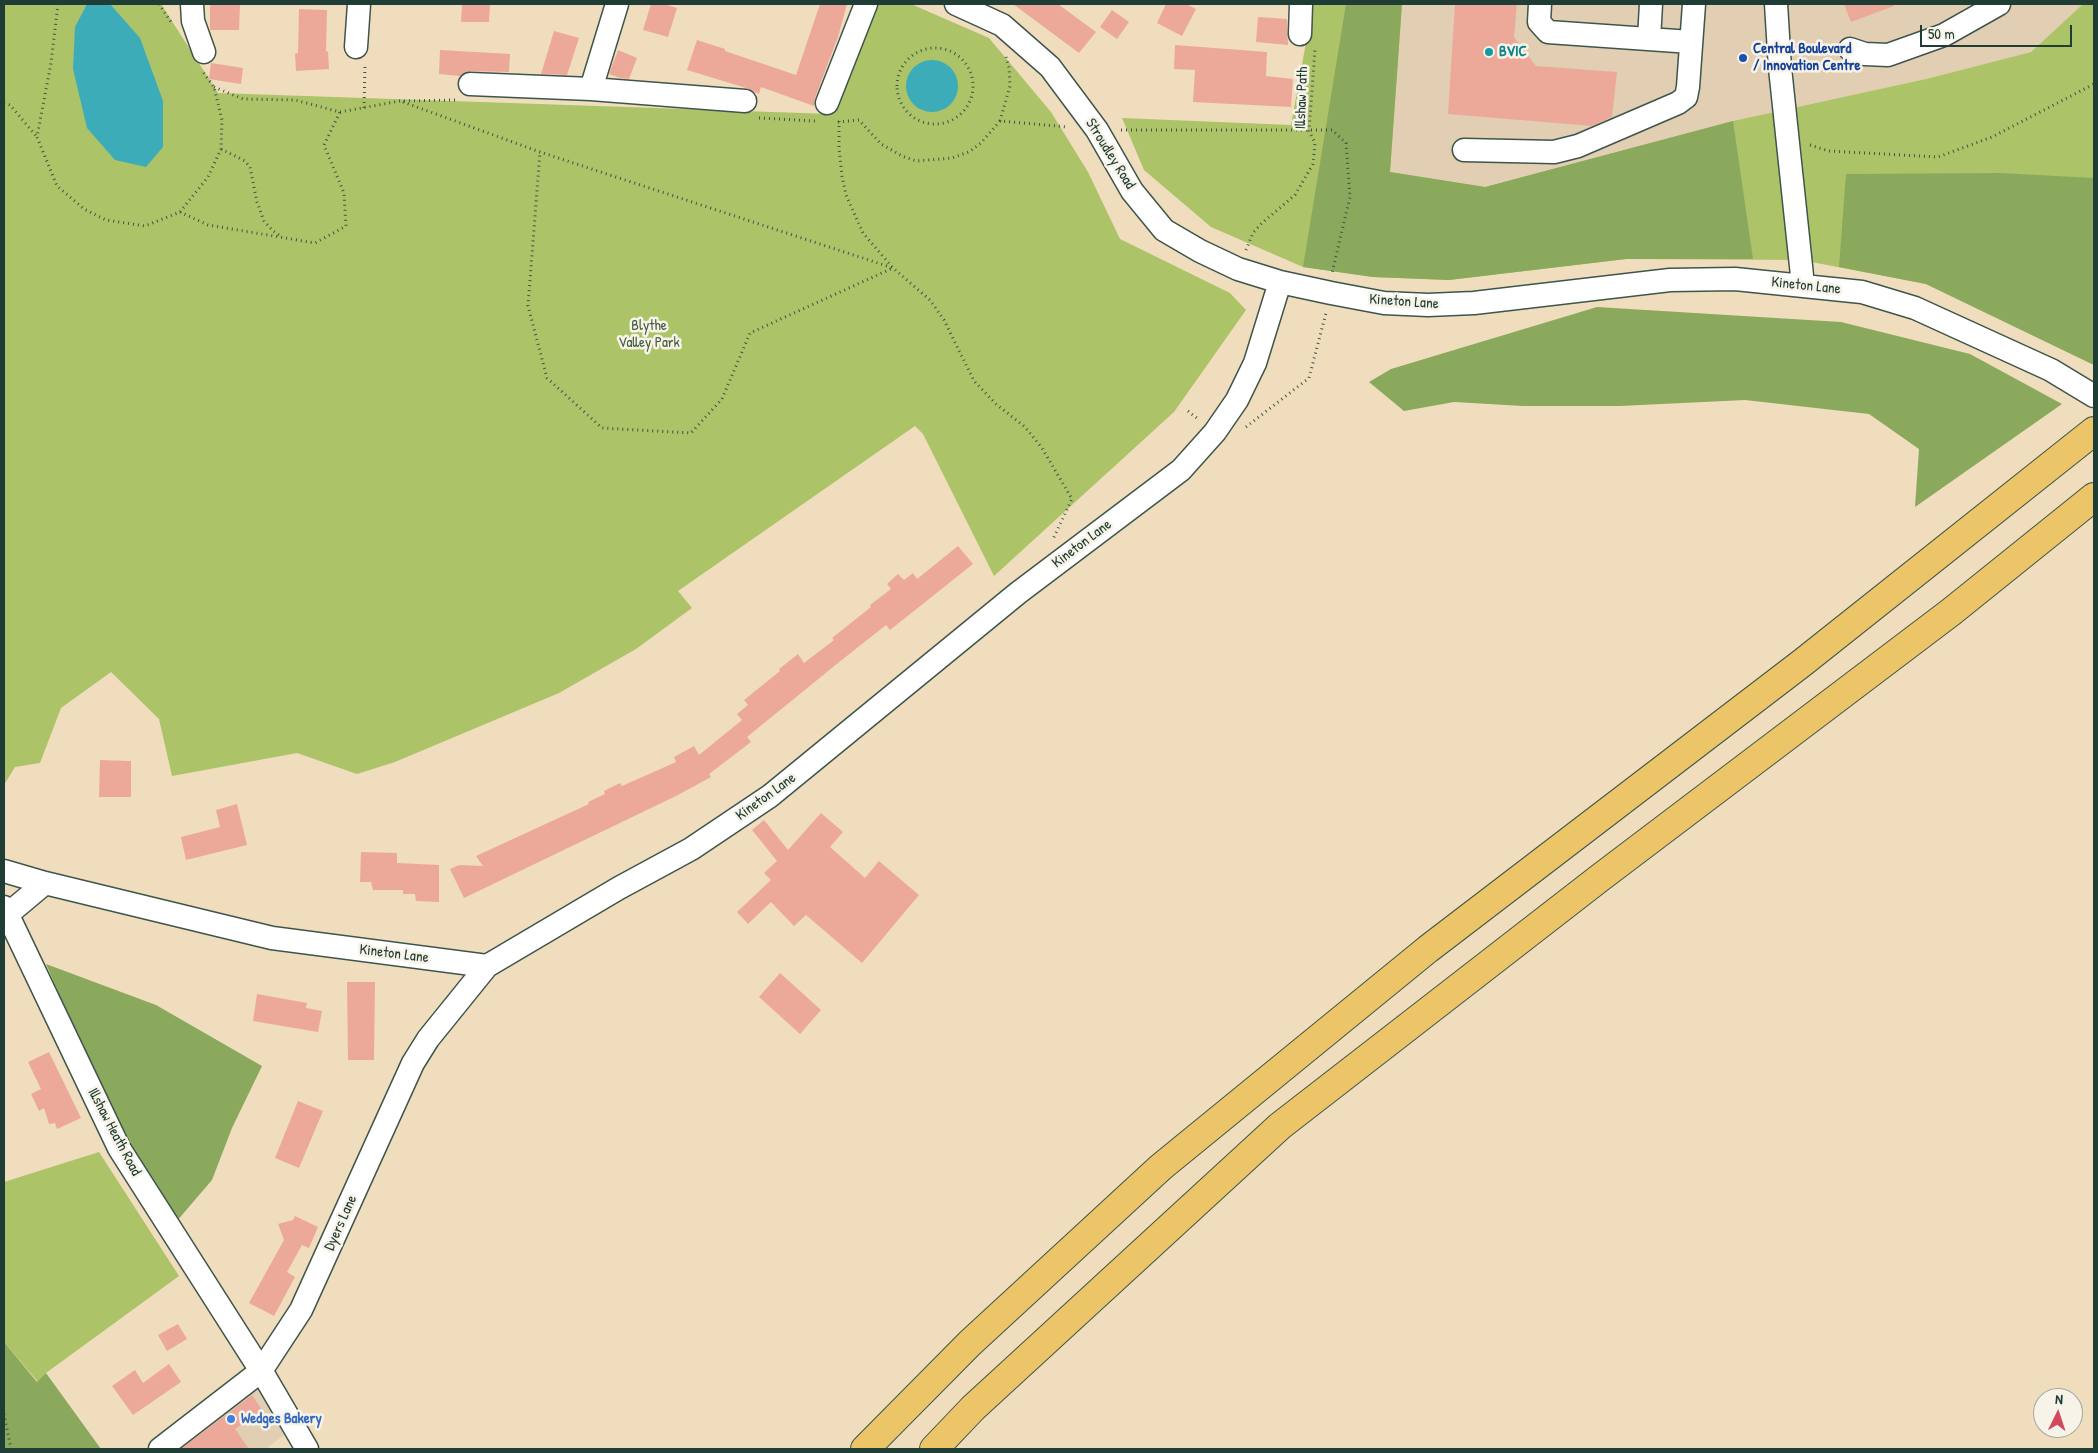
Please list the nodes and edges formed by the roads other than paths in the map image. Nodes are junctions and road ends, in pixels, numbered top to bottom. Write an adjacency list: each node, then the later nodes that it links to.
1 (192, 4): 17 (street)
2 (359, 4): 15 (street)
3 (617, 4): 18 (street)
4 (866, 4): 21 (street)
5 (956, 4): 23 (street, Stroudley Road)
6 (1301, 4): 12 (street)
7 (1540, 4): 13 (street)
8 (1651, 4): 13 (street)
9 (1694, 4): 14 (street)
10 (1776, 4): 24 (street)
11 (1999, 4): 16 (street)
12 (1308, 39)
13 (1649, 39): 14 (street)
14 (1691, 42): 22 (street)
15 (356, 47)
16 (1850, 49)
17 (204, 52)
18 (591, 89): 19 (street); 20 (street)
19 (467, 92)
20 (748, 109)
21 (830, 114)
22 (1464, 150)
23 (1280, 282): 24 (street, Kineton Lane); 31 (street, Kineton Lane)
24 (1803, 285): 25 (street, Kineton Lane)
25 (2094, 396)
26 (2094, 432): 35 (highway)
27 (2094, 497): 36 (highway)
28 (4, 871): 29 (street, Kineton Lane)
29 (46, 883): 30 (street); 31 (street, Kineton Lane)
30 (6, 911): 32 (street, Illshaw Heath Road)
31 (487, 966): 32 (street, Dyers Lane)
32 (261, 1372): 33 (street, Dyers Lane); 34 (street, Illshaw Heath Road)
33 (160, 1449)
34 (307, 1449)
35 (864, 1449)
36 (934, 1449)

